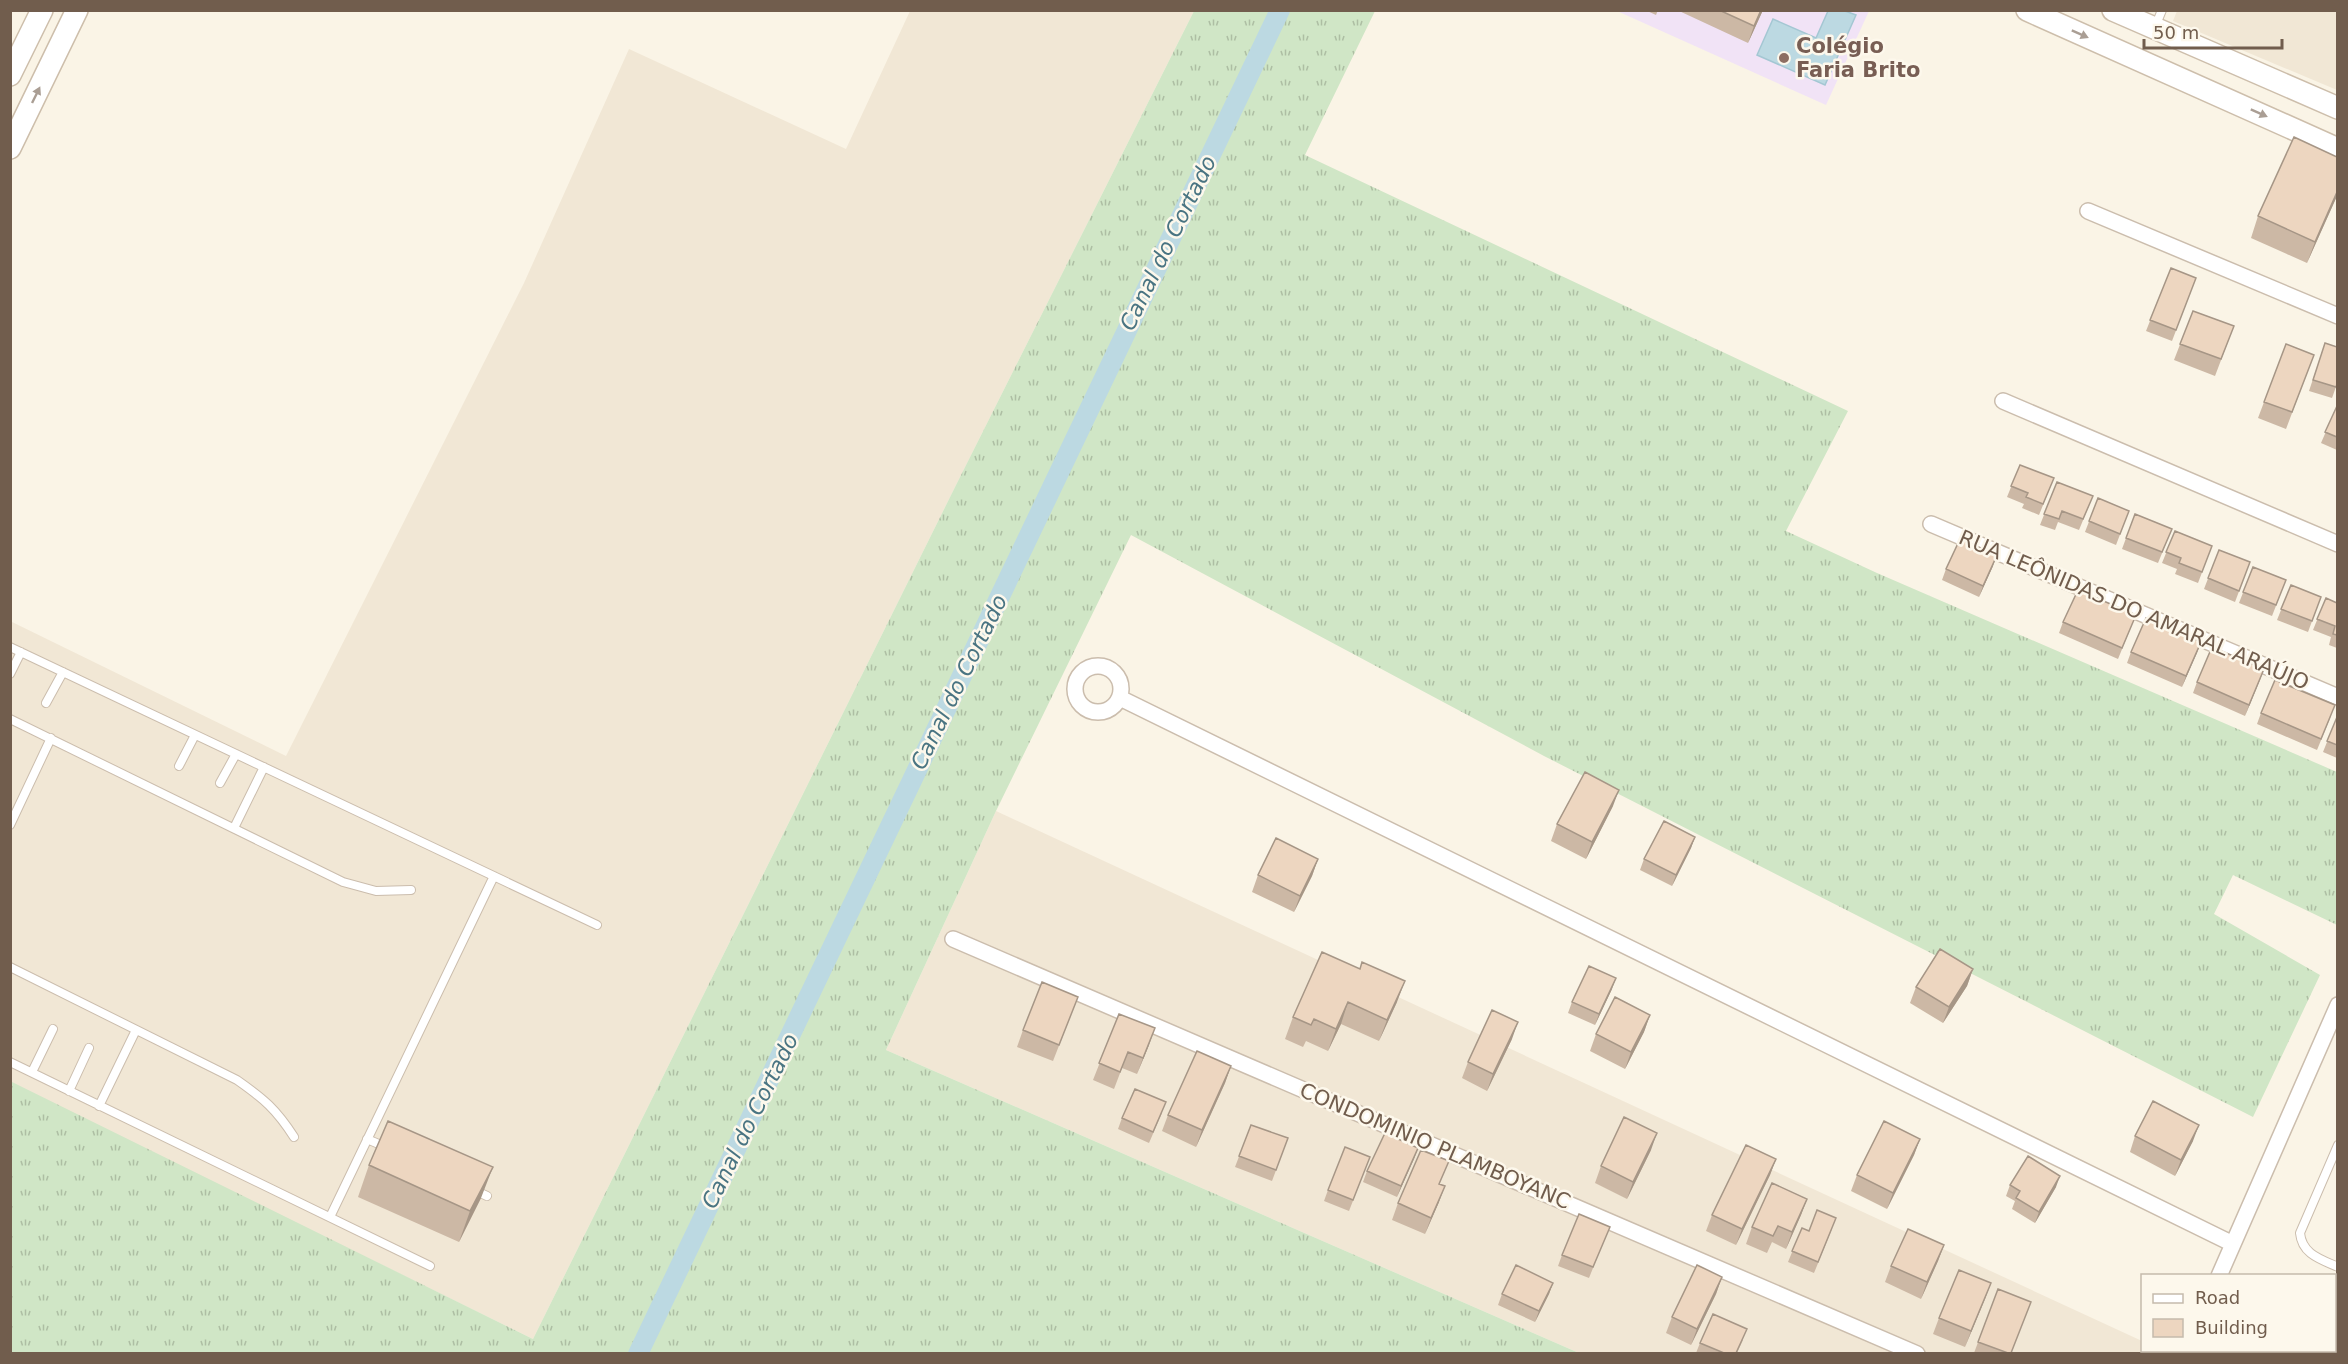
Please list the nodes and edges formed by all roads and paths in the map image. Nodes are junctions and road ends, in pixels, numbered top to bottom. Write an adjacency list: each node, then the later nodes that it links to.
1 (42, 10): 6 (street)
2 (77, 10): 8 (street, one-way to 2)
3 (2027, 10): 9 (street, one-way to 9)
4 (2114, 10): 5 (street)
5 (2158, 19): 7 (street)
6 (11, 72)
7 (2337, 108)
8 (10, 148)
9 (2337, 148)
10 (2088, 211): 11 (street)
11 (2337, 316)
12 (2003, 400): 14 (street)
13 (1931, 524): 19 (street, RUA LEÔNIDAS DO AMARAL ARAÚJO)
14 (2337, 544)
15 (10, 647): 16 (lane)
16 (21, 652): 17 (lane); 18 (lane)
17 (63, 672): 21 (lane); 23 (lane)
18 (10, 674)
19 (2337, 697)
20 (1120, 698): 51 (street)
21 (46, 703)
22 (10, 719): 24 (lane)
23 (195, 735): 25 (lane); 26 (lane)
24 (51, 738): 29 (lane); 30 (lane)
25 (236, 754): 27 (lane); 28 (lane)
26 (179, 766)
27 (264, 767): 30 (lane); 31 (lane)
28 (220, 783)
29 (10, 825)
30 (234, 828): 32 (lane)
31 (494, 876): 33 (lane); 45 (lane)
32 (411, 890)
33 (597, 926)
34 (953, 939): 55 (street, CONDOMINIO PLAMBOYANC)
35 (10, 967): 38 (lane)
36 (2337, 1005): 51 (street)
37 (54, 1029): 41 (lane)
38 (136, 1030): 43 (lane); 44 (lane)
39 (89, 1048): 42 (lane)
40 (10, 1062): 41 (lane)
41 (32, 1072): 42 (lane)
42 (69, 1091): 43 (lane)
43 (99, 1106): 50 (lane)
44 (294, 1137)
45 (367, 1138): 47 (lane); 50 (lane)
46 (2337, 1145): 53 (lane)
47 (397, 1153)
48 (467, 1186): 49 (lane)
49 (487, 1196)
50 (330, 1217): 52 (lane)
51 (2233, 1244): 54 (street)
52 (430, 1266)
53 (2337, 1267)
54 (2219, 1274)
55 (1917, 1353)

